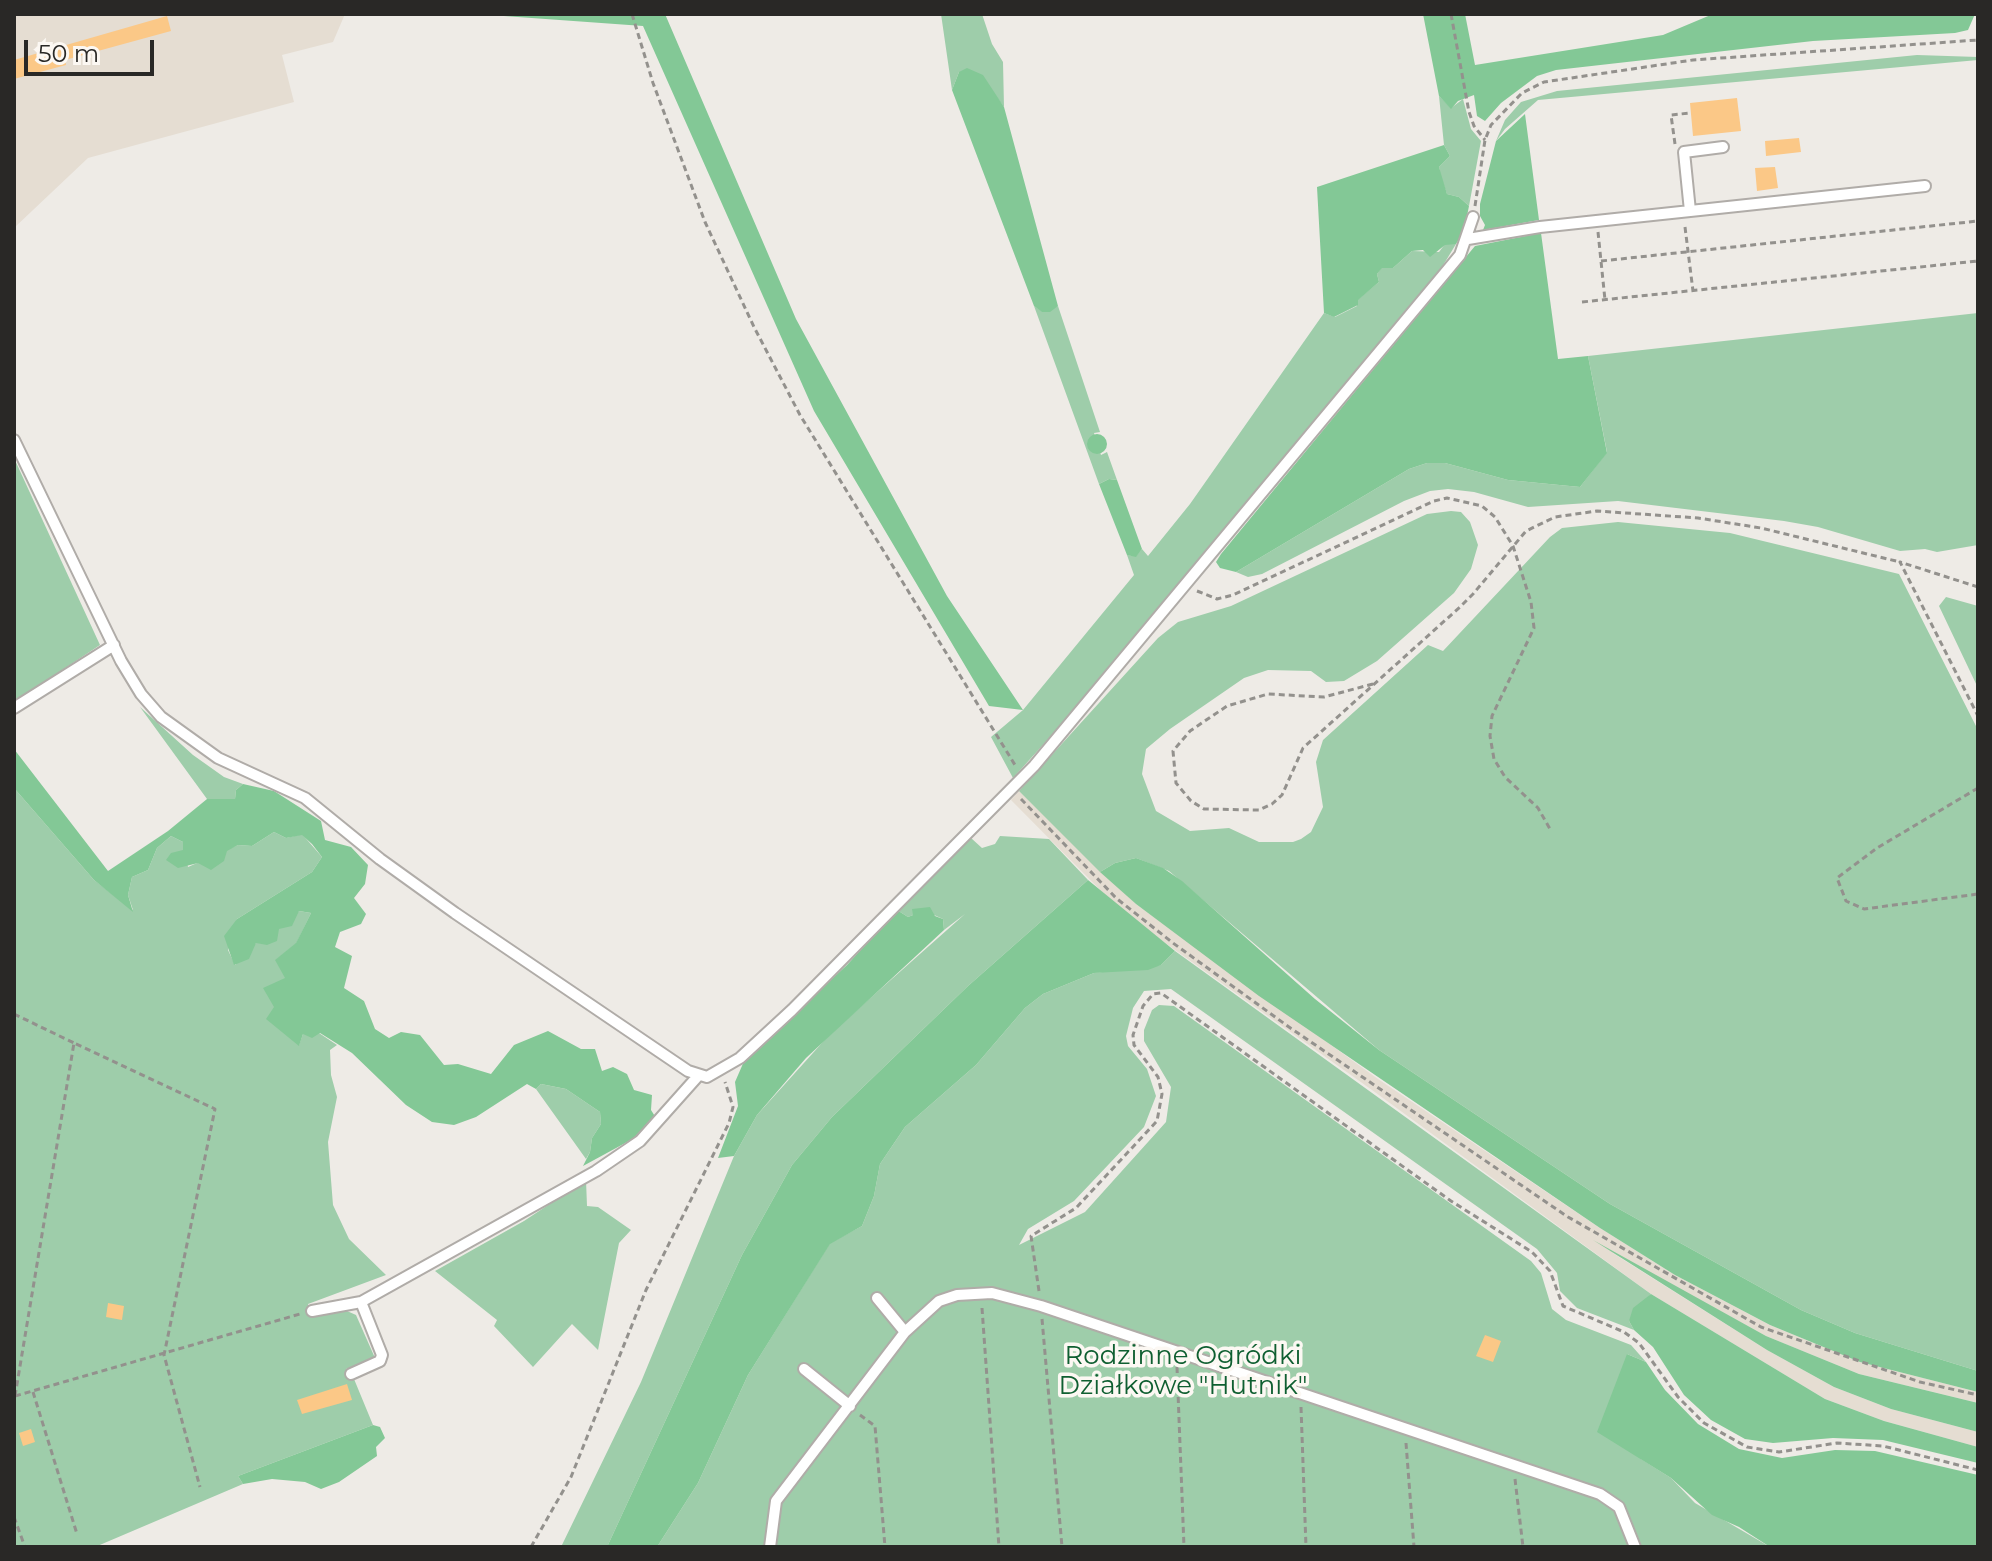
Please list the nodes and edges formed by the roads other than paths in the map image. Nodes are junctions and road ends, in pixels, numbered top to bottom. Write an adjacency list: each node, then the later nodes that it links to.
1 (1723, 147): 3 (lane)
2 (1925, 186): 3 (lane)
3 (1690, 211): 5 (lane)
4 (1473, 217): 5 (lane)
5 (1468, 239): 9 (lane)
6 (14, 440): 7 (lane)
7 (114, 645): 8 (lane); 9 (lane)
8 (14, 708)
9 (698, 1076): 11 (lane)
10 (877, 1298): 13 (lane)
11 (361, 1302): 12 (lane); 15 (lane)
12 (312, 1311)
13 (905, 1332): 16 (lane); 18 (lane)
14 (804, 1369): 16 (lane)
15 (351, 1374)
16 (850, 1406): 17 (lane)
17 (770, 1547)
18 (1635, 1547)

